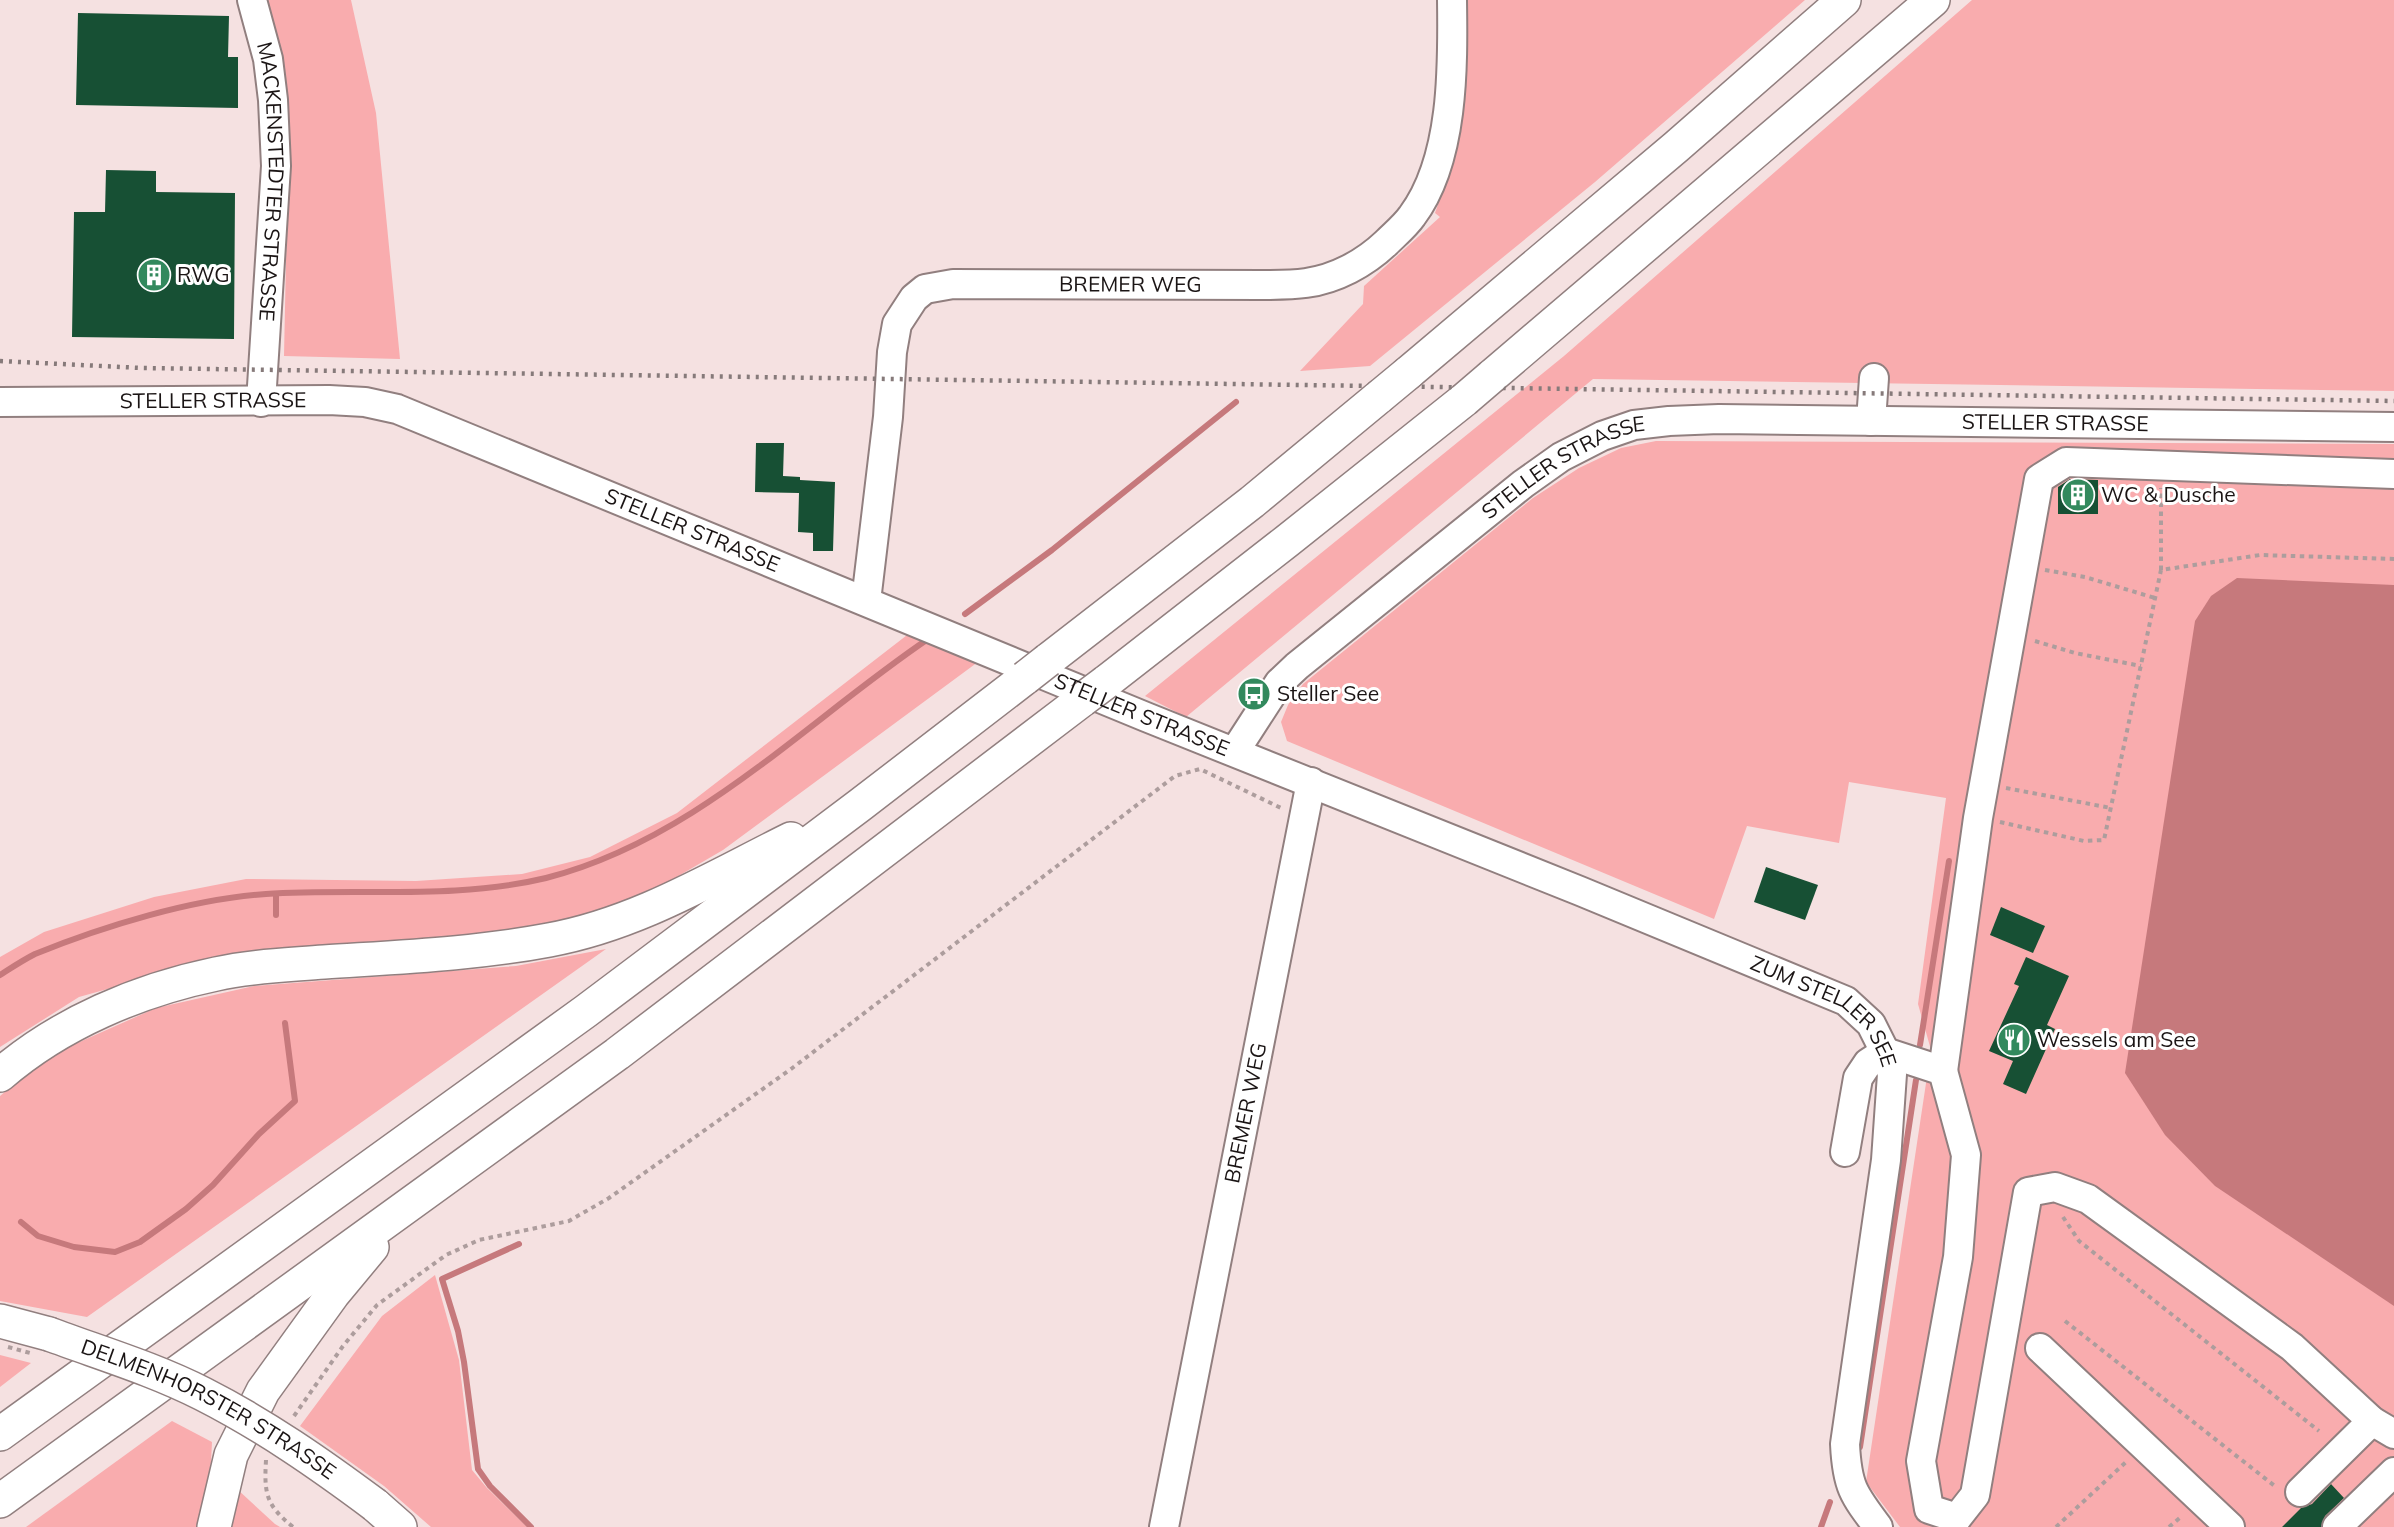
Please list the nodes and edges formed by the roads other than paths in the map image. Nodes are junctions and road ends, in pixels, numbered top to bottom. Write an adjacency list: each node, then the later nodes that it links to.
1 (252, 0): 7 (street, MACKENSTEDTER STRASSE)
2 (1452, 0): 11 (street, BREMER WEG)
3 (1844, 0): 14 (main road, bridge)
4 (1933, 0): 19 (main road, bridge)
5 (1874, 378): 8 (street)
6 (0, 402): 7 (street, STELLER STRASSE)
7 (261, 402): 11 (street, STELLER STRASSE)
8 (1871, 421): 9 (street, STELLER STRASSE); 12 (street, STELLER STRASSE)
9 (2394, 427)
10 (2394, 474): 16 (street)
11 (866, 601): 12 (street, STELLER STRASSE)
12 (1235, 751): 13 (street)
13 (1311, 782): 15 (street, ZUM STELLER SEE); 29 (street, BREMER WEG)
14 (860, 806): 17 (main road); 23 (main road)
15 (1885, 1052): 16 (street); 18 (street); 30 (street, ZUM STELLER SEE)
16 (1943, 1071): 22 (street)
17 (0, 1075)
18 (1845, 1152)
19 (402, 1211): 26 (main road); 27 (main road)
20 (4, 1334): 28 (main road, DELMENHORSTER STRASSE, bridge)
21 (2040, 1348): 31 (street)
22 (2383, 1427): 25 (street)
23 (0, 1434)
24 (2394, 1472): 32 (street)
25 (2300, 1492)
26 (0, 1501)
27 (214, 1527)
28 (400, 1527)
29 (1164, 1527)
30 (1878, 1527)
31 (2230, 1527)
32 (2337, 1527)

